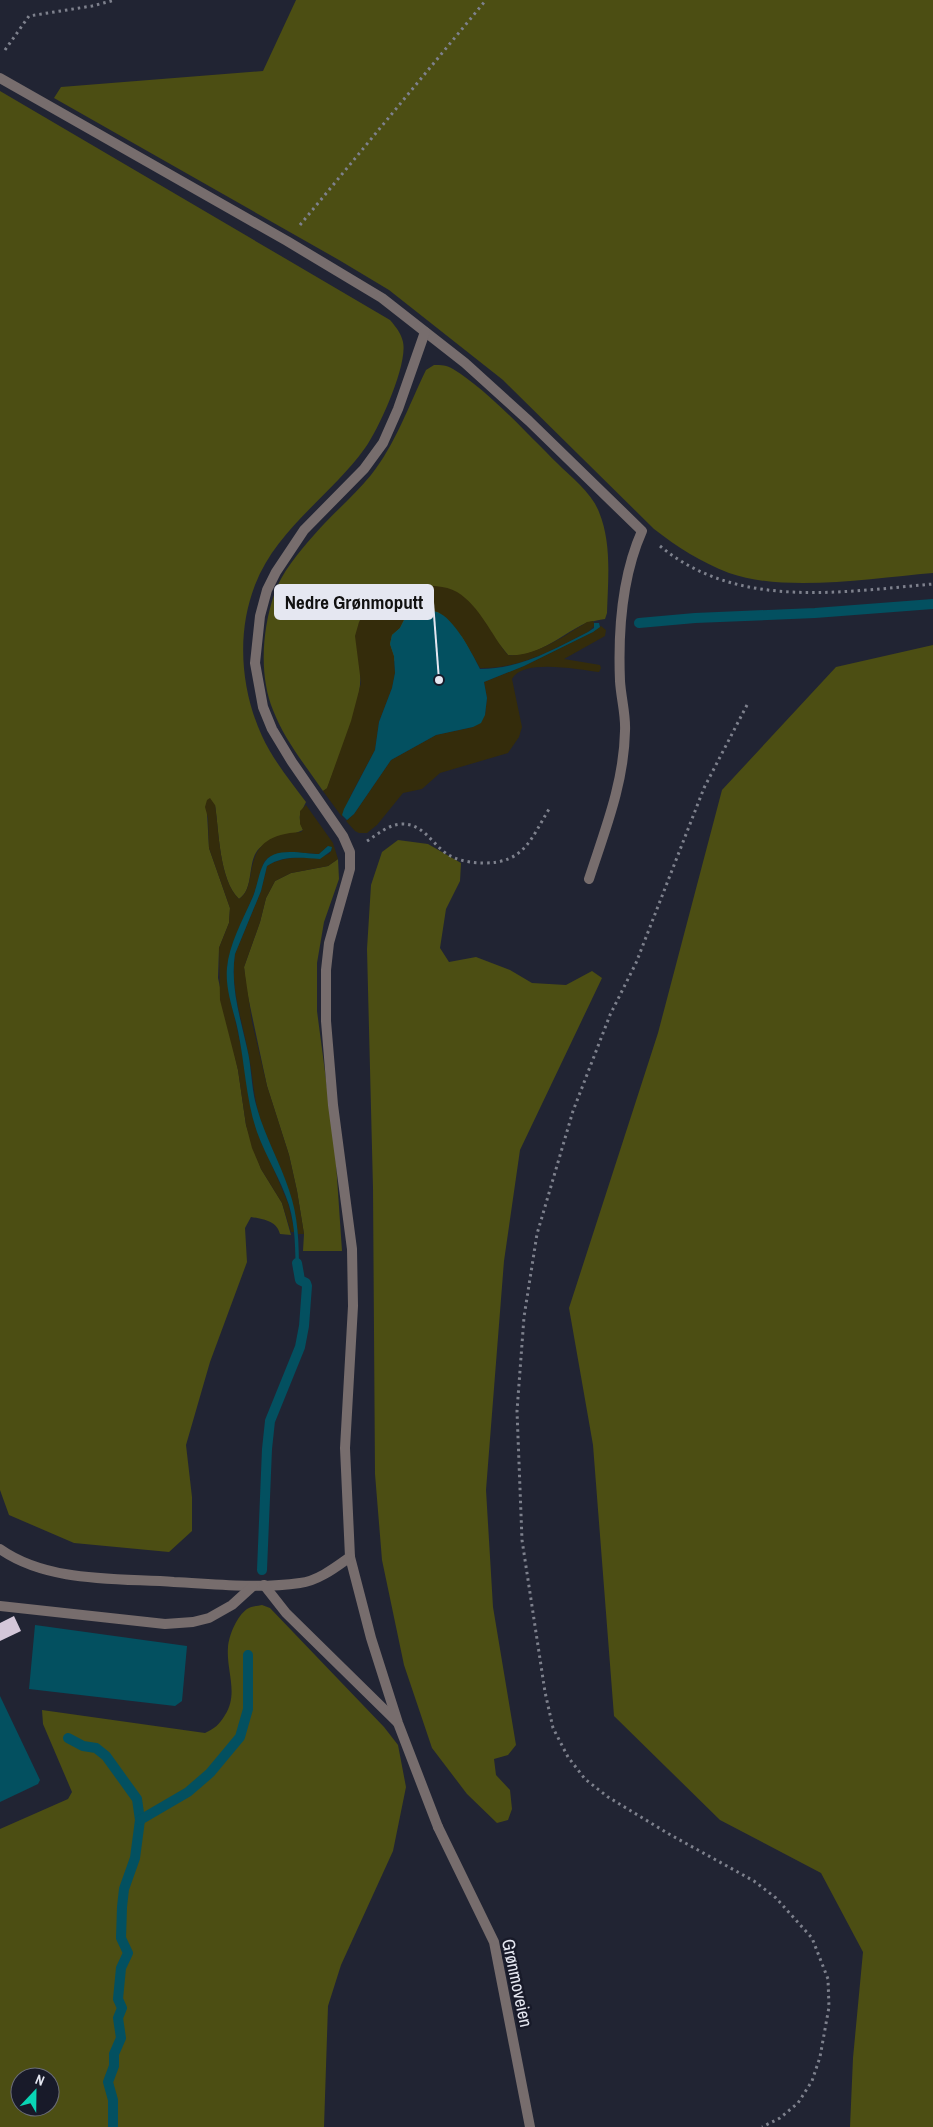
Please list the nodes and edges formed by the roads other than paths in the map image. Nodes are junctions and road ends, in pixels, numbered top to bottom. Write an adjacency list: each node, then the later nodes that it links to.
1 (0, 78): 2 (street)
2 (426, 332): 3 (street); 5 (street, Grønmoveien)
3 (589, 879)
4 (0, 1548): 7 (street)
5 (350, 1557): 6 (street); 9 (street, Grønmoveien)
6 (264, 1585): 7 (street); 9 (street)
7 (253, 1586): 8 (street)
8 (0, 1606)
9 (398, 1723): 10 (street, Grønmoveien)
10 (530, 2127)

